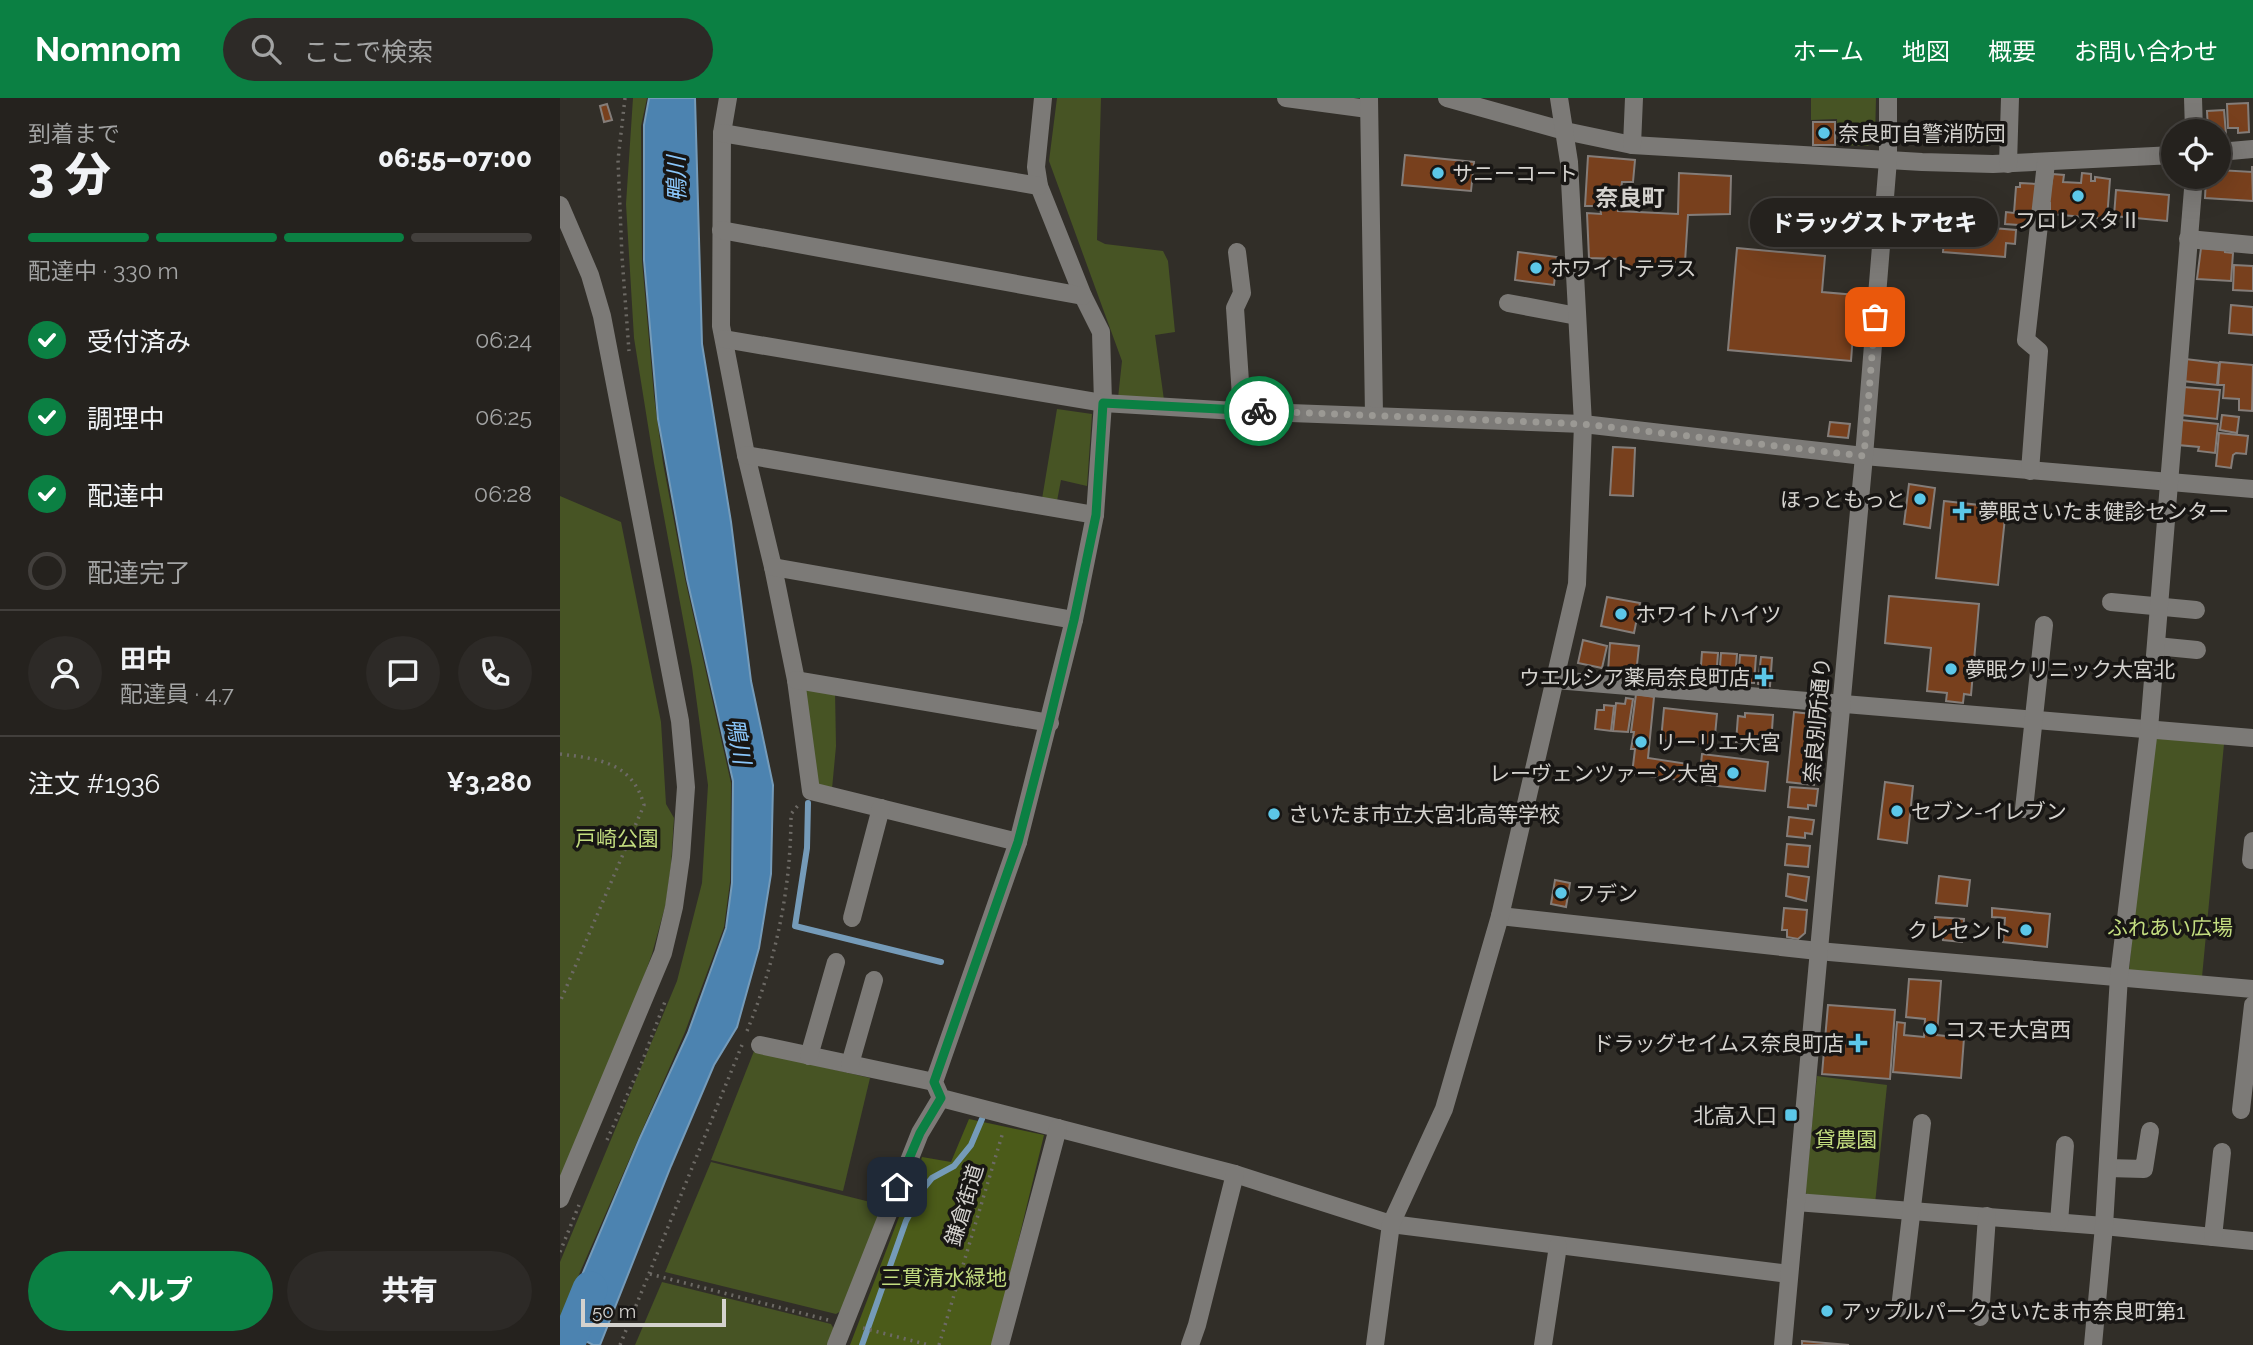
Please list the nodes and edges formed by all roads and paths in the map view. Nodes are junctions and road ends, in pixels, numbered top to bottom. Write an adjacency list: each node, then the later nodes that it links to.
1 (728, 98): 13 (street)
2 (1043, 98): 21 (street)
3 (1286, 98): 10 (street)
4 (1447, 98): 12 (street)
5 (1559, 98): 12 (street)
6 (1634, 98): 14 (street)
7 (1888, 98): 18 (street, 奈良別所通り)
8 (2010, 98): 20 (street)
9 (2193, 98): 11 (street)
10 (1368, 104): 34 (street)
11 (2194, 119)
12 (1565, 131): 14 (street); 30 (street)
13 (722, 133): 21 (street); 24 (street)
14 (1632, 145): 18 (street)
15 (2253, 149): 16 (street)
16 (2231, 151)
17 (2161, 156): 19 (street)
18 (1888, 160): 20 (street); 37 (street, 奈良別所通り)
19 (2046, 163): 20 (street); 38 (street)
20 (2008, 164)
21 (1039, 186): 28 (street)
22 (2193, 189): 25 (street)
23 (560, 205): 86 (street)
24 (721, 230): 28 (street); 31 (street)
25 (2188, 239): 26 (street); 39 (street)
26 (2253, 245)
27 (1237, 252): 33 (street)
28 (1083, 296): 32 (street)
29 (1508, 303): 30 (street)
30 (1577, 316): 35 (street)
31 (724, 339): 32 (street); 36 (street)
32 (1103, 403): 33 (street); 41 (street)
33 (1242, 411): 34 (street)
34 (1374, 415): 35 (street)
35 (1583, 424): 37 (street); 51 (street)
36 (746, 456): 41 (street); 42 (street)
37 (1864, 456): 38 (street); 52 (street, 奈良別所通り)
38 (2029, 471): 39 (street)
39 (2170, 482): 40 (street); 44 (street)
40 (2253, 489)
41 (1096, 515): 46 (street)
42 (774, 566): 46 (street); 50 (street)
43 (2111, 602): 44 (street)
44 (2160, 606): 45 (street); 48 (street)
45 (2196, 610)
46 (1074, 620): 54 (street)
47 (2044, 625): 53 (street)
48 (2156, 646): 49 (street); 55 (street)
49 (2197, 650)
50 (796, 680): 54 (street); 58 (street)
51 (1556, 680): 52 (street); 64 (street)
52 (1842, 703): 53 (street); 66 (street, 奈良別所通り)
53 (2034, 719): 55 (street); 60 (street)
54 (1049, 723): 62 (street)
55 (2149, 729): 56 (street); 68 (street)
56 (2253, 738)
57 (560, 754): 71 (path)
58 (811, 791): 59 (street); 96 (path)
59 (881, 808): 62 (street); 65 (street)
60 (2024, 809)
61 (2253, 841): 63 (street)
62 (1018, 842): 76 (street)
63 (2251, 860)
64 (1500, 916): 66 (street); 91 (street)
65 (852, 918)
66 (1818, 951): 68 (street); 87 (street, 奈良別所通り)
67 (836, 962): 74 (street)
68 (2119, 976): 70 (street); 84 (street)
69 (874, 980): 75 (street)
70 (2253, 989)
71 (560, 1002)
72 (2253, 1005): 77 (street)
73 (760, 1045): 74 (street)
74 (809, 1056): 75 (street)
75 (850, 1064): 76 (street)
76 (937, 1090): 78 (street); 100 (street)
77 (2241, 1110)
78 (1008, 1115): 80 (street); 104 (path, 鎌倉街道)
79 (1922, 1124): 88 (street)
80 (1058, 1128): 85 (street); 105 (street)
81 (2150, 1132): 84 (street)
82 (2064, 1145): 90 (street)
83 (2222, 1152): 93 (street)
84 (2108, 1168): 92 (street)
85 (1235, 1174): 91 (street); 106 (street)
86 (560, 1199)
87 (1796, 1202): 88 (street); 97 (street, 奈良別所通り)
88 (1913, 1210): 89 (street); 98 (street)
89 (1987, 1216): 90 (street); 99 (street)
90 (2059, 1223): 92 (street)
91 (1391, 1224): 95 (street); 107 (street)
92 (2104, 1226): 93 (street); 110 (street)
93 (2213, 1237): 94 (street)
94 (2253, 1241)
95 (1558, 1246): 97 (street); 108 (street)
96 (650, 1274): 100 (path); 101 (path)
97 (1789, 1274): 109 (street, 奈良別所通り)
98 (1900, 1308)
99 (1980, 1317)
100 (849, 1325): 102 (street); 103 (path)
101 (620, 1345)
102 (836, 1345)
103 (929, 1345)
104 (939, 1345)
105 (1000, 1345)
106 (1190, 1345)
107 (1375, 1345)
108 (1543, 1345)
109 (1783, 1345)
110 (2093, 1345)

